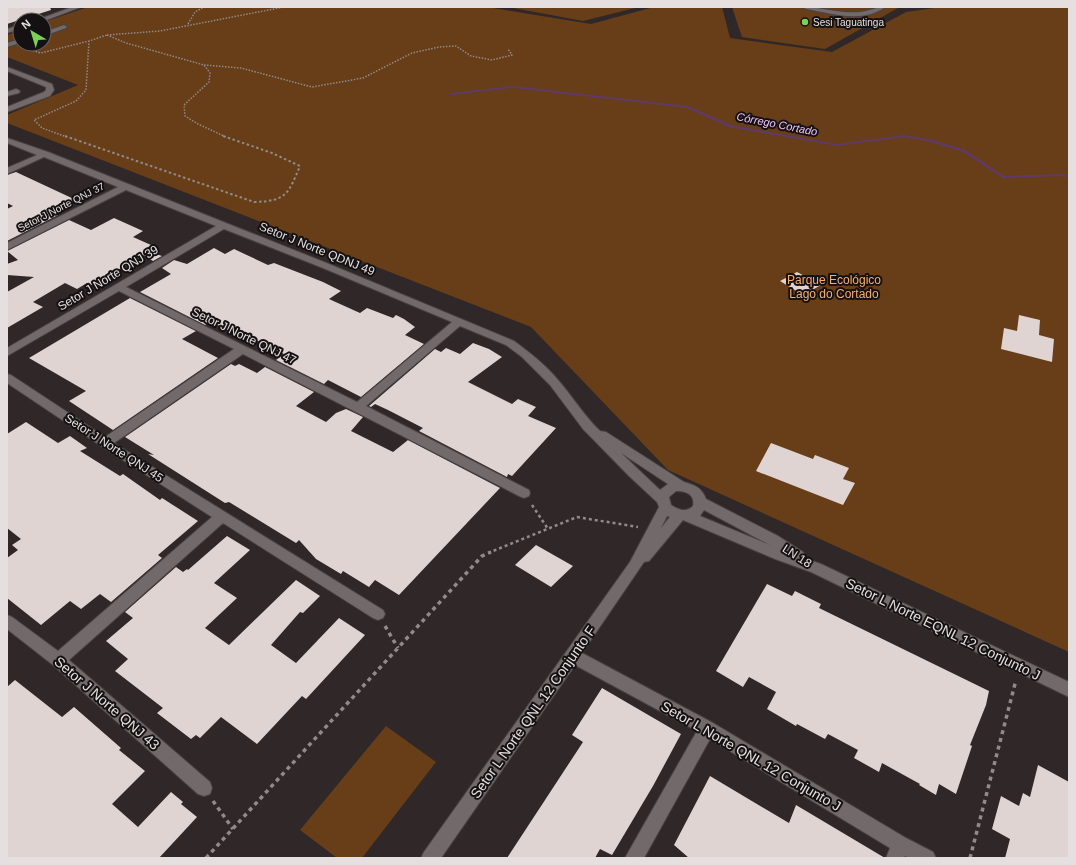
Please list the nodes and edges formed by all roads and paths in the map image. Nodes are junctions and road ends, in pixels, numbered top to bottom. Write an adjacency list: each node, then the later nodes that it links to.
1 (78, 7): 6 (street)
2 (204, 7): 7 (path)
3 (284, 7): 7 (path)
4 (806, 7): 5 (street)
5 (882, 7)
6 (52, 16)
7 (187, 25): 10 (path)
8 (64, 27): 9 (street)
9 (52, 31)
10 (107, 35): 11 (path); 14 (path)
11 (89, 41): 13 (path); 14 (path)
12 (508, 49): 14 (path)
13 (52, 50)
14 (204, 65)
15 (7, 69): 18 (street)
16 (16, 91): 17 (street)
17 (7, 94)
18 (7, 110)
19 (7, 140): 20 (street, Setor J Norte QDNJ 49)
20 (44, 154): 21 (street); 22 (street, Setor J Norte QDNJ 49)
21 (7, 171)
22 (125, 187): 23 (street, Setor J Norte QDNJ 49); 24 (street, Setor J Norte QNJ 37)
23 (222, 226): 25 (street, Setor J Norte QNJ 39); 26 (street, Setor J Norte QDNJ 49)
24 (7, 246)
25 (118, 288): 27 (street, Setor J Norte QNJ 47); 28 (street, Setor J Norte QNJ 39)
26 (460, 321): 30 (street); 31 (street, Setor J Norte QDNJ 49)
27 (242, 349): 30 (street, Setor J Norte QNJ 47); 32 (street)
28 (7, 353)
29 (7, 378): 32 (street, Setor J Norte QNJ 45)
30 (358, 407): 34 (street, Setor J Norte QNJ 47)
31 (587, 426): 33 (street); 36 (street)
32 (105, 443): 38 (street, Setor J Norte QNJ 45)
33 (681, 486): 35 (street); 36 (street)
34 (524, 493): 39 (path)
35 (701, 502): 37 (street); 42 (street, LN 18)
36 (663, 503): 37 (street); 40 (street)
37 (682, 515): 41 (street); 42 (street, LN 18)
38 (222, 516): 43 (street, Setor J Norte QNJ 45); 47 (street)
39 (548, 530): 40 (path); 45 (path)
40 (654, 530): 41 (street)
41 (635, 566): 46 (street, Setor L Norte QNL 12 Conjunto F)
42 (816, 568): 48 (street, Setor L Norte EQNL 12 Conjunto J)
43 (378, 614): 45 (path)
44 (7, 621): 47 (street, Setor J Norte QNJ 43)
45 (398, 648): 52 (path)
46 (573, 656): 50 (street, Setor L Norte QNL 12 Conjunto J); 55 (street, Setor L Norte QNL 12 Conjunto F)
47 (58, 660): 51 (street, Setor J Norte QNJ 43)
48 (1020, 666): 49 (street, Setor L Norte EQNL 12 Conjunto J); 58 (path)
49 (1069, 690)
50 (707, 728): 53 (street, Setor L Norte QNL 12 Conjunto J); 56 (street)
51 (204, 788): 52 (path)
52 (233, 829): 54 (path)
53 (897, 851): 57 (street, Setor L Norte QNL 12 Conjunto J)
54 (206, 858)
55 (430, 858)
56 (634, 858)
57 (927, 858)
58 (970, 858)

